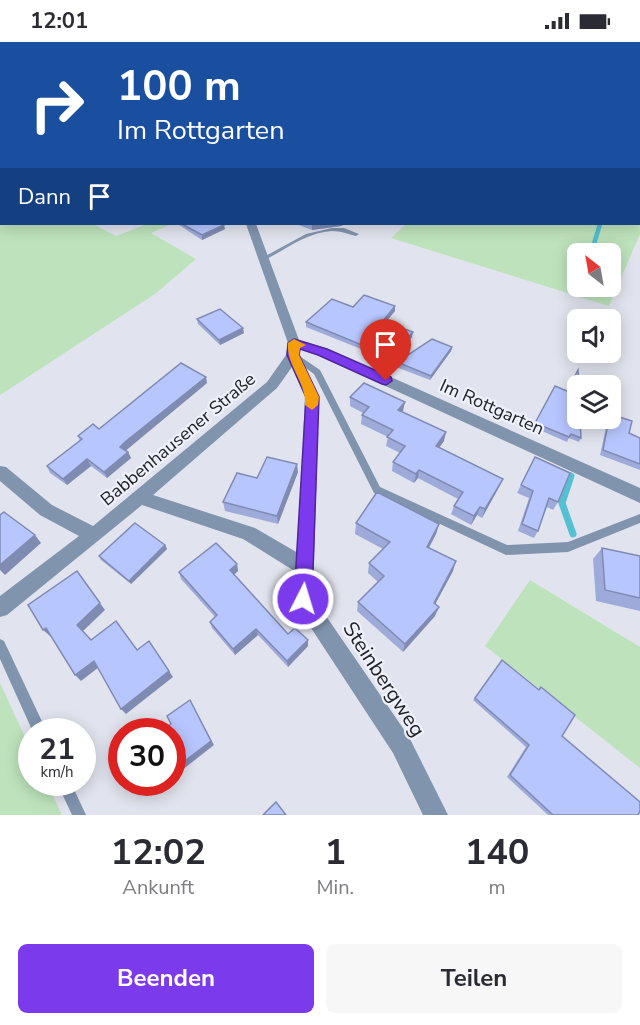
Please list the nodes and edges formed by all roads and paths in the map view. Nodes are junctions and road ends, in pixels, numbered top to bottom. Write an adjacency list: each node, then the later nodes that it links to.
1 (251, 225): 3 (street)
2 (356, 234): 3 (lane)
3 (263, 259): 4 (street)
4 (294, 349): 6 (street, Im Rottgarten); 7 (street, Babbenhausener Straße); 8 (lane); 10 (street, Steinbergweg)
5 (0, 472): 9 (street)
6 (640, 496)
7 (139, 497): 9 (street, Babbenhausener Straße); 10 (street)
8 (640, 518)
9 (94, 535): 11 (street, Babbenhausener Straße)
10 (306, 568): 16 (street, Steinbergweg)
11 (0, 608)
12 (0, 645): 13 (lane)
13 (34, 718)
14 (70, 796): 15 (lane)
15 (79, 815)
16 (435, 815)

